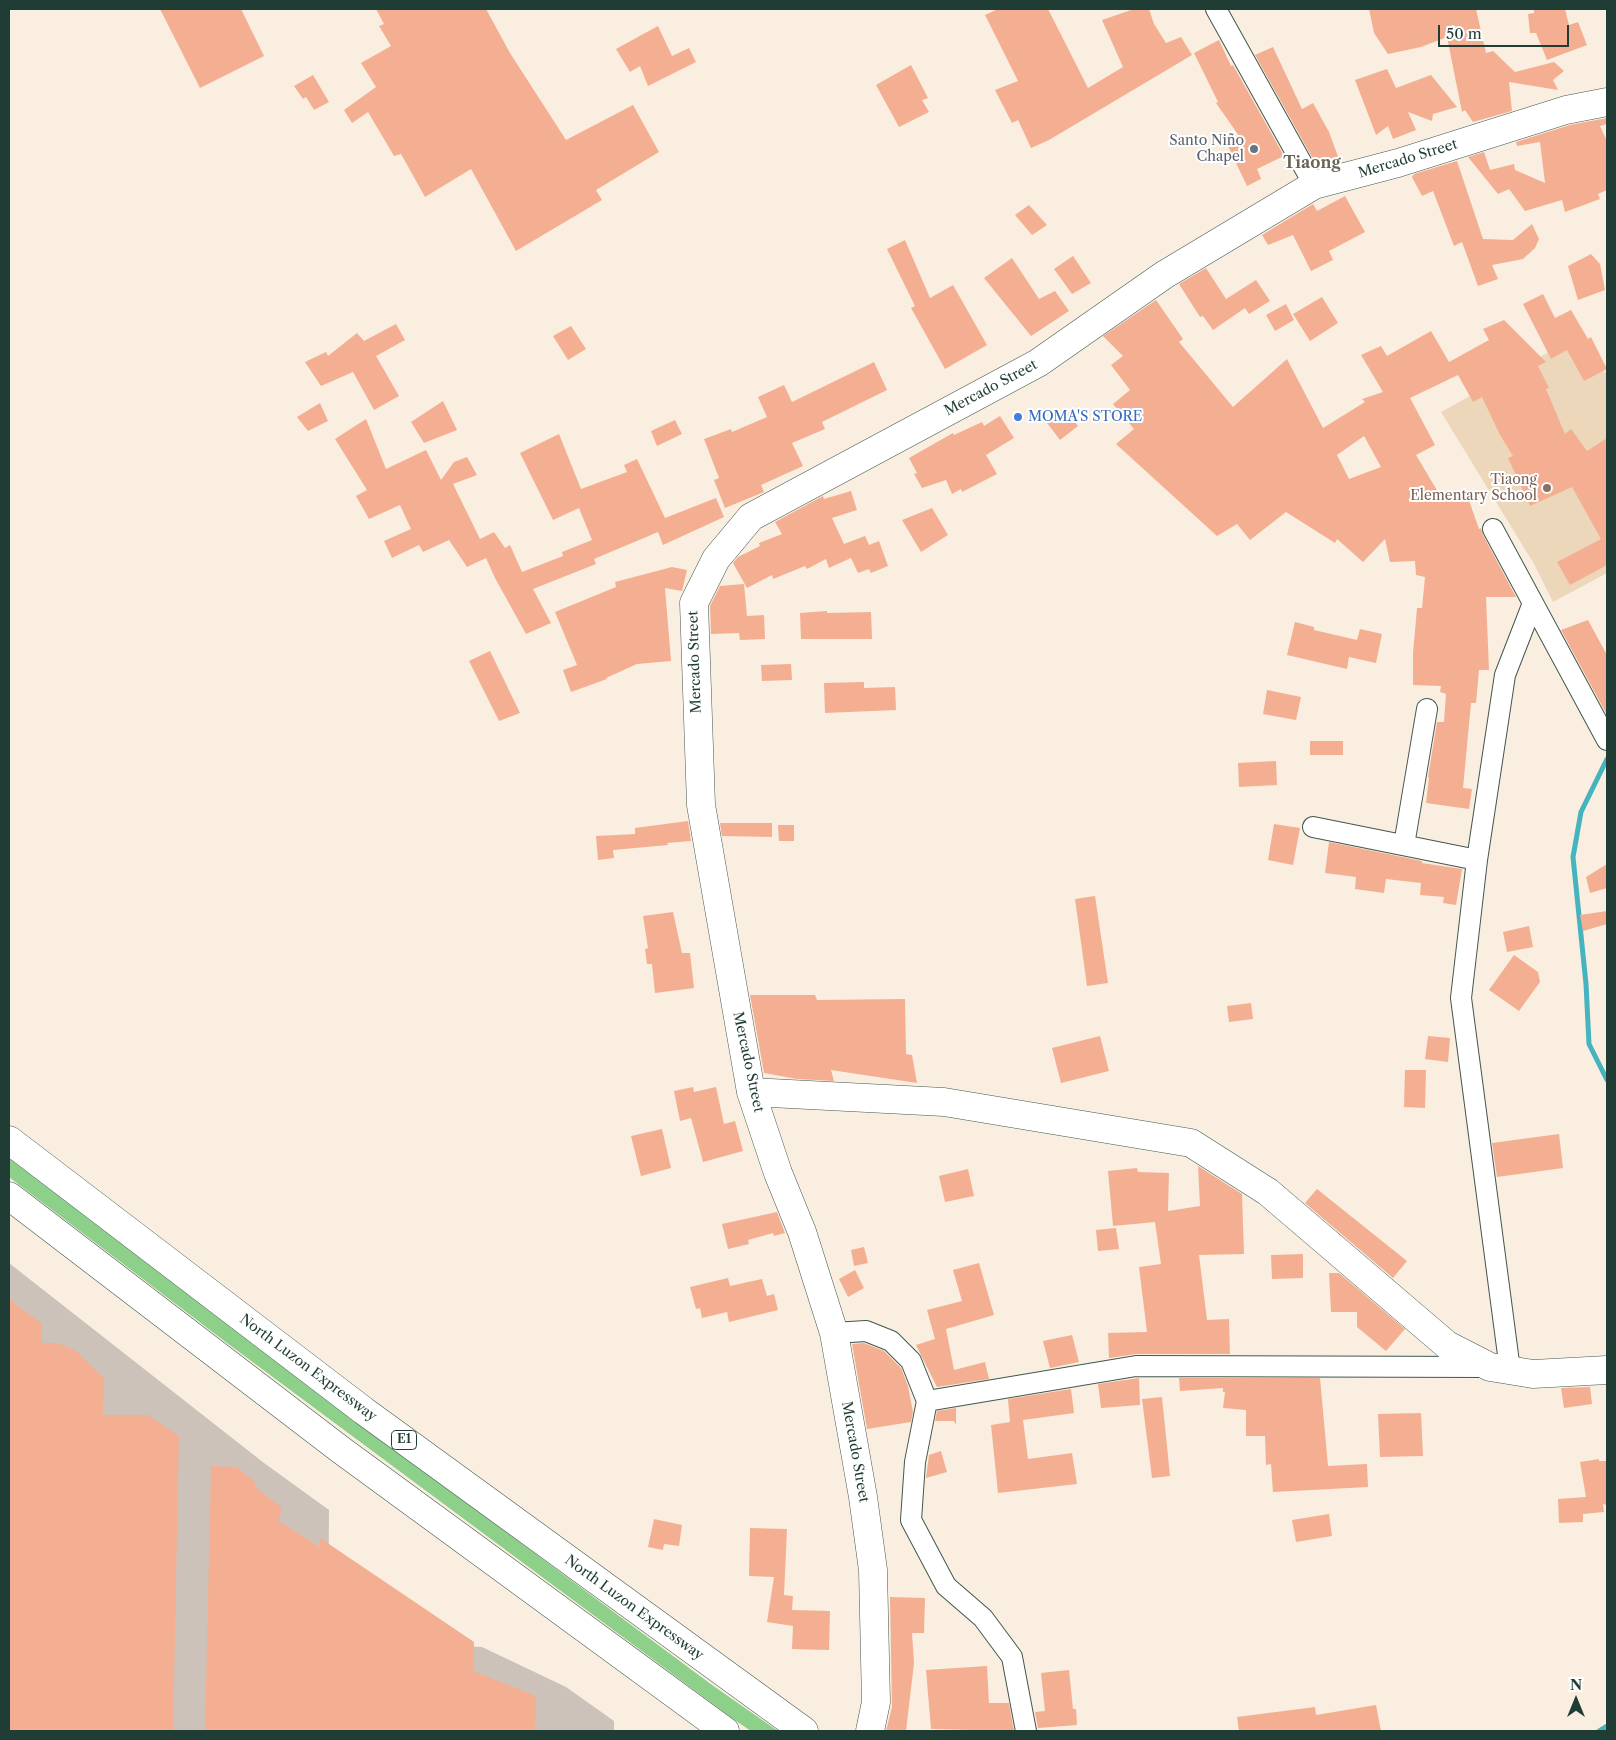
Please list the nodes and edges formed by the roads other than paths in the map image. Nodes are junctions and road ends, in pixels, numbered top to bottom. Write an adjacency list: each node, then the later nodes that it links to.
1 (1216, 9): 3 (street)
2 (1607, 102): 3 (main road, Mercado Street)
3 (1314, 185): 11 (main road, Mercado Street)
4 (1493, 529): 5 (street)
5 (1533, 603): 7 (street); 10 (street)
6 (1427, 709): 9 (street)
7 (1607, 740)
8 (1313, 827): 9 (street)
9 (1404, 844): 10 (street)
10 (1477, 860): 15 (street)
11 (751, 1092): 14 (main road, Mercado Street); 15 (main road)
12 (9, 1140): 19 (main road, North Luzon Expressway / E1)
13 (9, 1196): 18 (main road)
14 (834, 1333): 17 (street); 20 (main road, Mercado Street)
15 (1500, 1368): 16 (main road); 17 (street)
16 (1607, 1370)
17 (927, 1401): 21 (street)
18 (725, 1731)
19 (804, 1731)
20 (870, 1731)
21 (1026, 1731)

